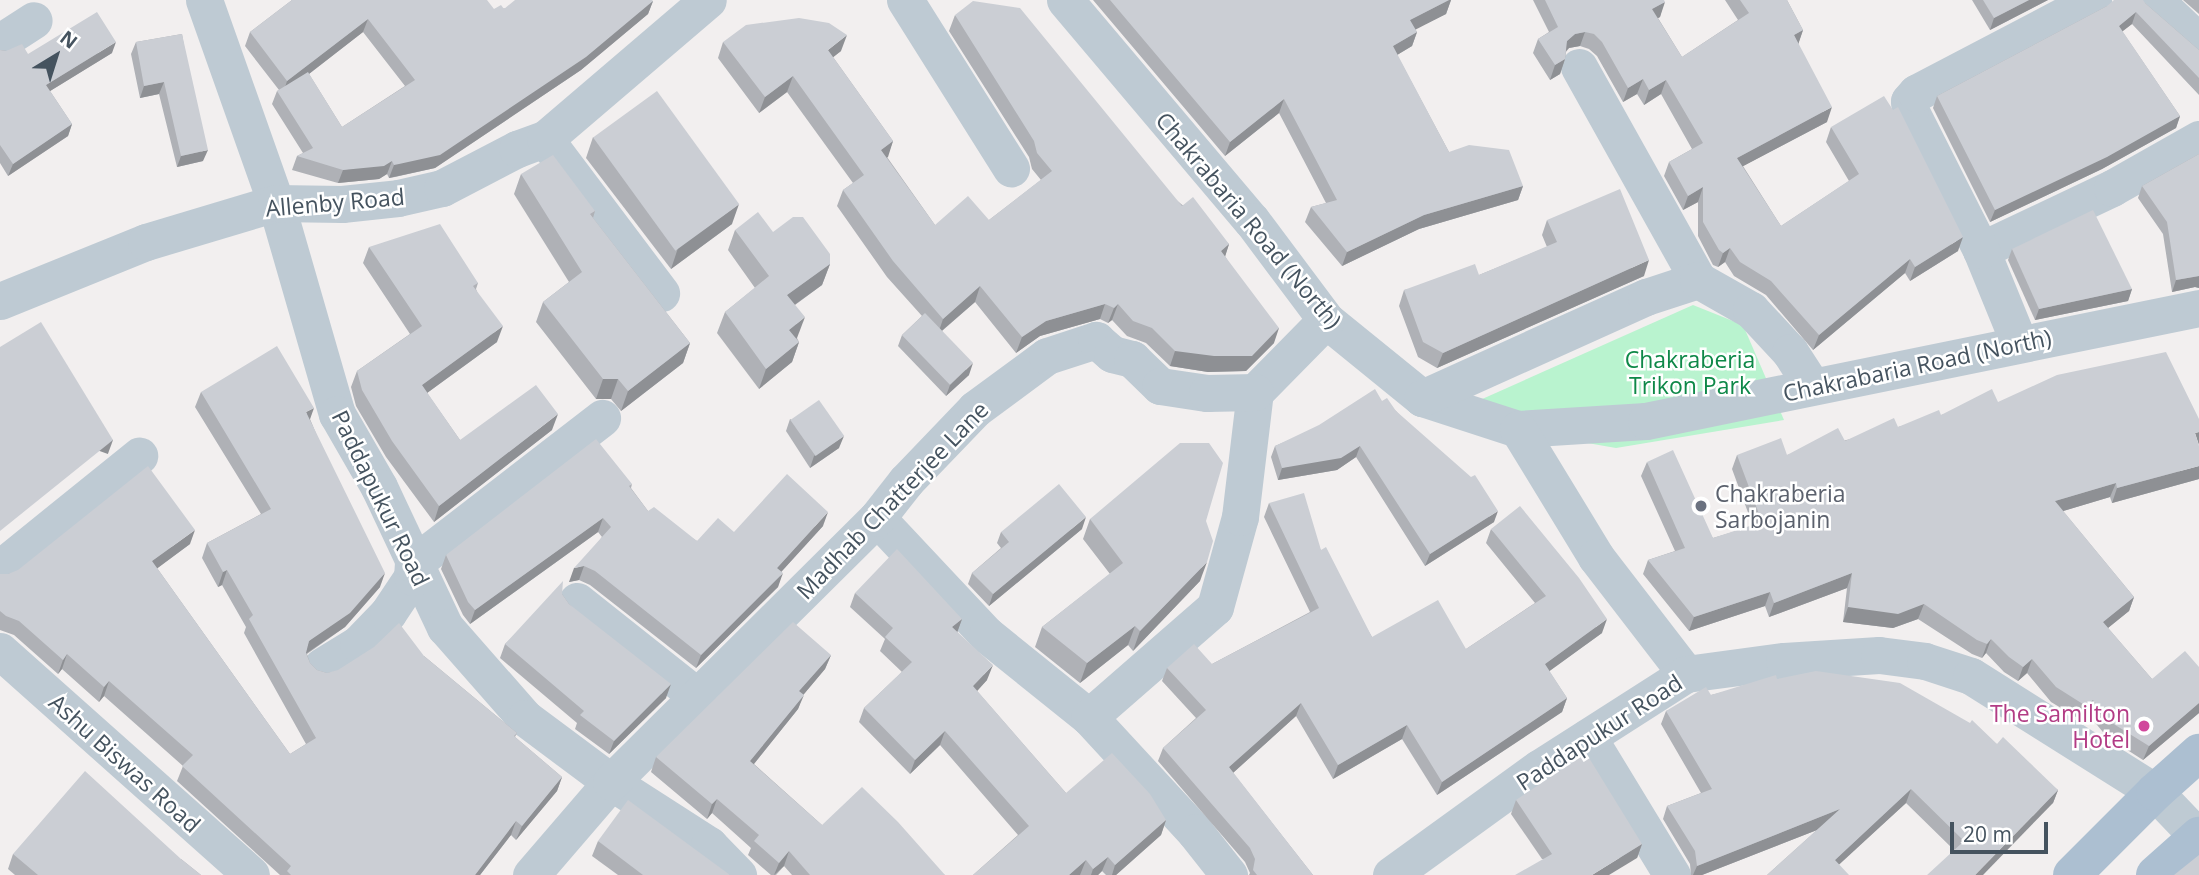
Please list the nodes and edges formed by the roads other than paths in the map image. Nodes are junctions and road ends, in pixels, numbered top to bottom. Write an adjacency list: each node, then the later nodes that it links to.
1 (204, 0): 14 (street, Paddapukur Road)
2 (905, 0): 13 (street)
3 (1065, 0): 20 (street, Chakrabaria Road (North))
4 (2093, 0): 15 (street)
5 (2155, 0): 9 (street)
6 (693, 5): 11 (street, Allenby Road)
7 (34, 20): 8 (street)
8 (0, 41)
9 (2199, 42)
10 (1579, 67): 16 (street)
11 (545, 139): 14 (street, Allenby Road); 17 (street)
12 (2199, 139): 15 (street)
13 (1011, 168)
14 (276, 203): 18 (street, Allenby Road); 29 (street, Paddapukur Road)
15 (1980, 250): 21 (street)
16 (1698, 279): 22 (street); 24 (street)
17 (661, 293)
18 (0, 301)
19 (2196, 319): 21 (street, Chakrabaria Road (North))
20 (1326, 320): 23 (street); 24 (street, Chakrabaria Road (North))
21 (2019, 342): 22 (street, Chakrabaria Road (North))
22 (1812, 386): 26 (street, Chakrabaria Road (North))
23 (1255, 392): 28 (street, Madhab Chatterjee Lane); 36 (street)
24 (1422, 398): 26 (street, Chakrabaria Road (North))
25 (602, 418): 29 (street)
26 (1518, 429): 34 (street)
27 (139, 456): 30 (street)
28 (877, 518): 35 (street, Madhab Chatterjee Lane); 36 (street)
29 (413, 564): 33 (street); 39 (street, Paddapukur Road)
30 (0, 568)
31 (577, 601): 35 (street)
32 (0, 651): 44 (street, Ashu Biswas Road)
33 (322, 666)
34 (1686, 674): 37 (street, Paddapukur Road); 40 (street, Paddapukur Road)
35 (698, 697): 39 (street, Madhab Chatterjee Lane)
36 (1089, 718): 46 (street)
37 (1588, 737): 42 (street, Paddapukur Road); 47 (street)
38 (2199, 753): 40 (main road)
39 (611, 782): 43 (street, Paddapukur Road); 45 (street, Madhab Chatterjee Lane)
40 (2155, 792): 41 (street, Paddapukur Road); 48 (main road)
41 (2198, 836): 49 (main road)
42 (1412, 869)
43 (728, 872)
44 (251, 875)
45 (531, 875)
46 (1228, 875)
47 (1672, 875)
48 (2072, 875)
49 (2155, 875)

